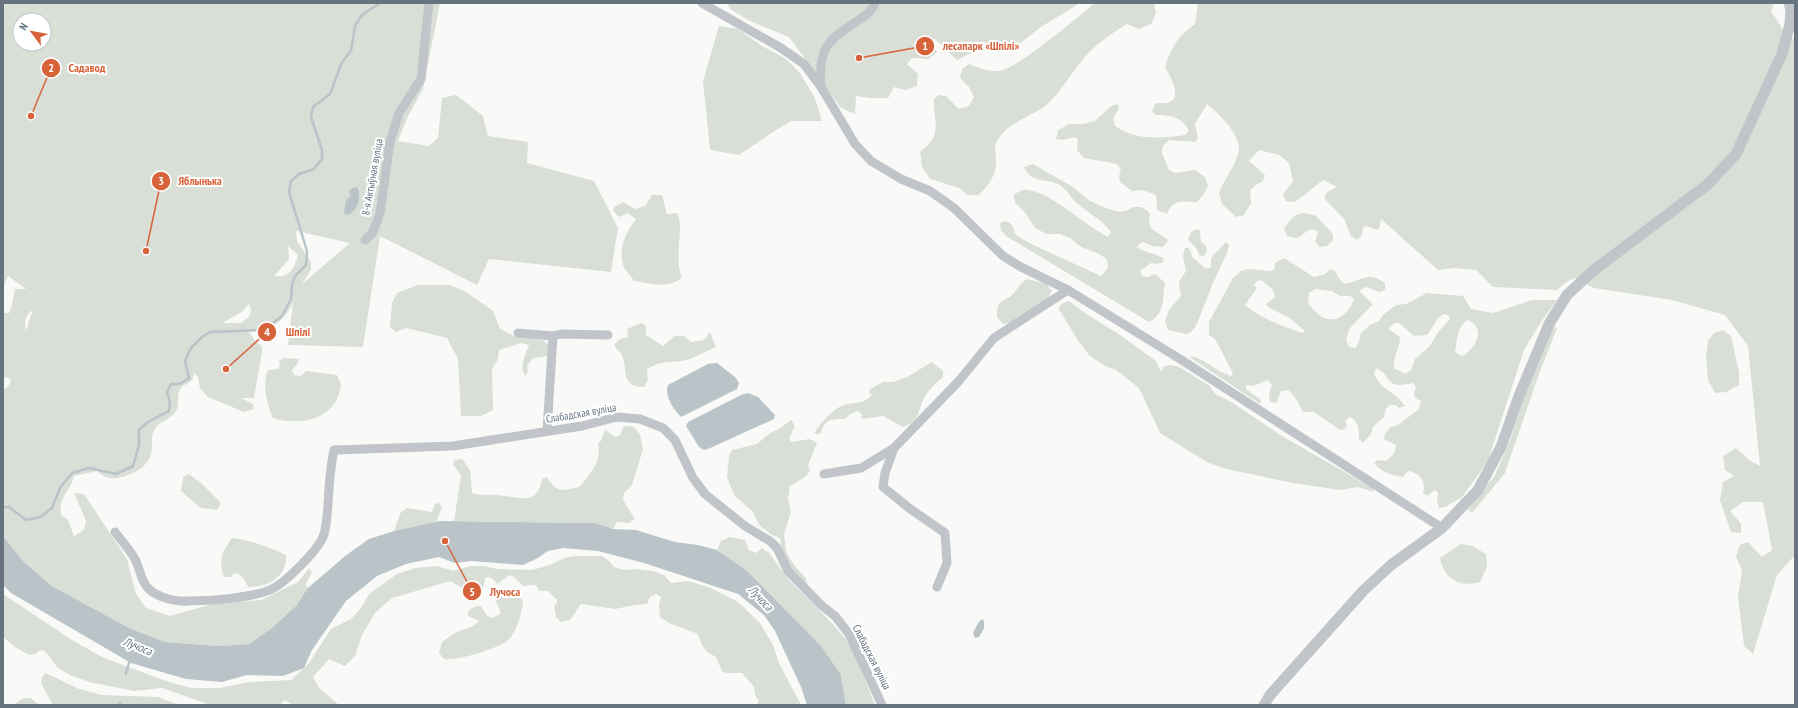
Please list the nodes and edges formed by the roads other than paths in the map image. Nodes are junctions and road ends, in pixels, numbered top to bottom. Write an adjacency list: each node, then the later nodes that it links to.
1 (429, 3): 6 (street, 8-я Актыўная вуліца)
2 (702, 3): 5 (street)
3 (875, 3): 5 (street)
4 (1789, 3): 14 (street)
5 (820, 87): 7 (street)
6 (365, 240)
7 (1068, 290): 12 (street); 14 (street)
8 (518, 334): 10 (street)
9 (608, 335): 10 (street)
10 (553, 336): 11 (street)
11 (548, 431): 15 (street, Слабадская вуліца); 17 (street, Слабадская вуліца)
12 (894, 448): 13 (street); 16 (street)
13 (824, 474)
14 (1442, 528): 18 (street)
15 (115, 532)
16 (937, 587)
17 (882, 705)
18 (1264, 705)

